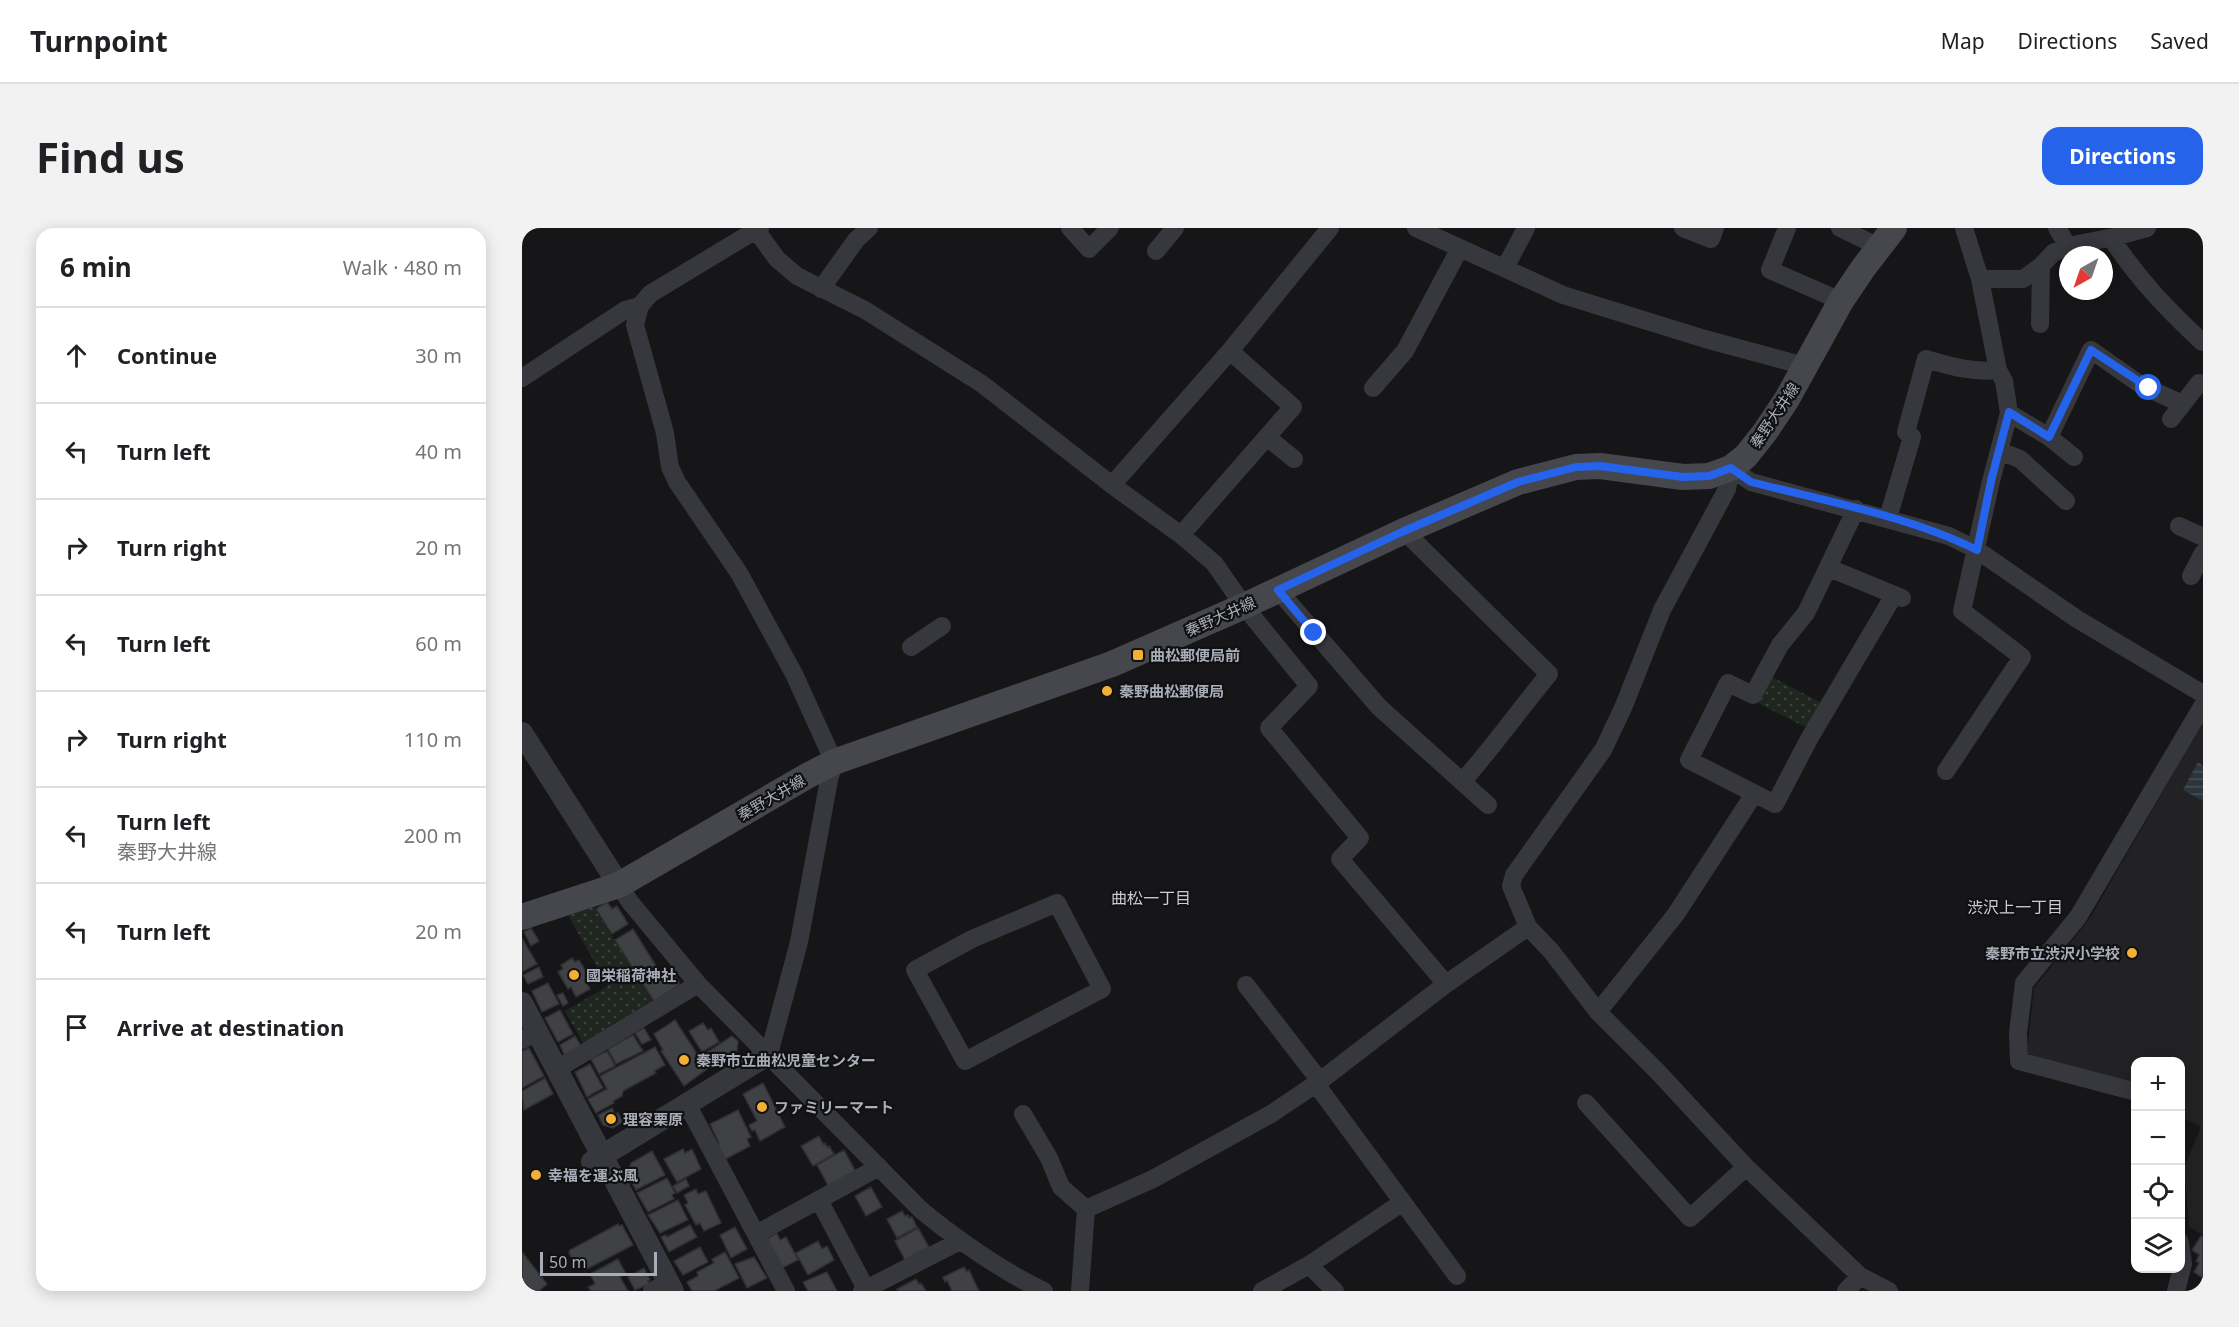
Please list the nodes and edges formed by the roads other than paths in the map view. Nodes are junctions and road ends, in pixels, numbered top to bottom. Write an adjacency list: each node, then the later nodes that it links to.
1 (869, 228): 25 (street)
2 (1071, 228): 3 (street)
3 (1110, 228)
4 (1175, 228): 20 (street)
5 (1330, 228): 30 (street)
6 (1416, 228): 19 (street)
7 (1526, 228): 23 (street)
8 (1683, 228): 9 (street)
9 (1715, 228)
10 (1787, 228): 26 (street)
11 (1840, 228): 16 (street)
12 (1964, 228): 24 (street)
13 (2057, 228): 18 (street)
14 (2147, 228): 17 (street)
15 (757, 229): 25 (street); 27 (street)
16 (1887, 238): 26 (main road, 秦野大井線)
17 (2111, 238): 18 (street); 29 (street)
18 (2068, 246)
19 (1460, 248): 23 (street); 35 (street)
20 (1156, 250)
21 (2059, 250): 22 (street)
22 (2041, 266): 24 (street); 28 (street)
23 (1505, 268): 31 (street)
24 (1980, 279): 32 (street)
25 (821, 289): 43 (street)
26 (1841, 301): 31 (main road, 秦野大井線)
27 (639, 306): 33 (street); 62 (street)
28 (2040, 324)
29 (2203, 340)
30 (1230, 351): 37 (street); 43 (street)
31 (1805, 366): 42 (main road, 秦野大井線)
32 (1998, 370): 36 (street); 46 (street)
33 (522, 378)
34 (2199, 383): 38 (street)
35 (1373, 388)
36 (2009, 412): 38 (street); 39 (street)
37 (1267, 437): 41 (street); 49 (street)
38 (2049, 437): 40 (street)
39 (1999, 451): 44 (street); 51 (street)
40 (2074, 457)
41 (1294, 459)
42 (1731, 468): 45 (street); 48 (main road, 秦野大井線); 69 (street)
43 (1112, 485): 49 (street)
44 (2066, 501)
45 (1856, 509): 46 (street); 53 (street)
46 (1888, 518): 51 (street)
47 (2179, 526): 50 (street)
48 (1404, 531): 55 (main road, 秦野大井線); 64 (street)
49 (1181, 535): 56 (street)
50 (2203, 537)
51 (1977, 550): 59 (street); 63 (street)
52 (2203, 553): 54 (street)
53 (1829, 568): 65 (street); 65 (street)
54 (2191, 576)
55 (1278, 590): 56 (main road, 秦野大井線); 64 (street)
56 (1244, 606): 62 (main road, 秦野大井線); 72 (street)
57 (942, 626): 58 (street)
58 (911, 647)
59 (2203, 694)
60 (2203, 705): 80 (street)
61 (522, 733): 67 (street)
62 (834, 762): 67 (main road, 秦野大井線); 77 (street)
63 (1946, 771)
64 (1462, 782): 66 (street)
65 (1754, 794): 75 (street)
66 (1488, 805)
67 (619, 885): 68 (main road, 秦野大井線); 71 (street)
68 (522, 917)
69 (1528, 927): 72 (street); 75 (street)
70 (915, 970): 70 (street)
71 (698, 984): 77 (street); 78 (street)
72 (1446, 984): 79 (street)
73 (1246, 985): 79 (street)
74 (522, 1003): 76 (street)
75 (1598, 1012): 86 (street)
76 (530, 1036): 78 (street)
77 (769, 1054): 82 (street); 85 (street)
78 (557, 1070): 84 (street)
79 (1318, 1082): 88 (street); 89 (street)
80 (2131, 1091)
81 (1586, 1103): 86 (street)
82 (687, 1104): 84 (street); 90 (street)
83 (1023, 1114): 89 (street)
84 (598, 1159): 96 (street)
85 (879, 1167): 87 (street); 91 (street)
86 (1746, 1167): 95 (street)
87 (819, 1200): 90 (street); 97 (street)
88 (1402, 1202): 92 (street); 94 (street)
89 (1086, 1209): 100 (street)
90 (756, 1234): 98 (street)
91 (960, 1241): 97 (street); 99 (street)
92 (1308, 1265): 101 (street); 102 (street)
93 (2181, 1273): 105 (street)
94 (1457, 1276)
95 (1860, 1276): 103 (street); 104 (street)
96 (665, 1288)
97 (864, 1290)
98 (786, 1291)
99 (1044, 1291)
100 (1080, 1291)
101 (1262, 1291)
102 (1335, 1291)
103 (1846, 1291)
104 (1889, 1291)
105 (2176, 1291)

